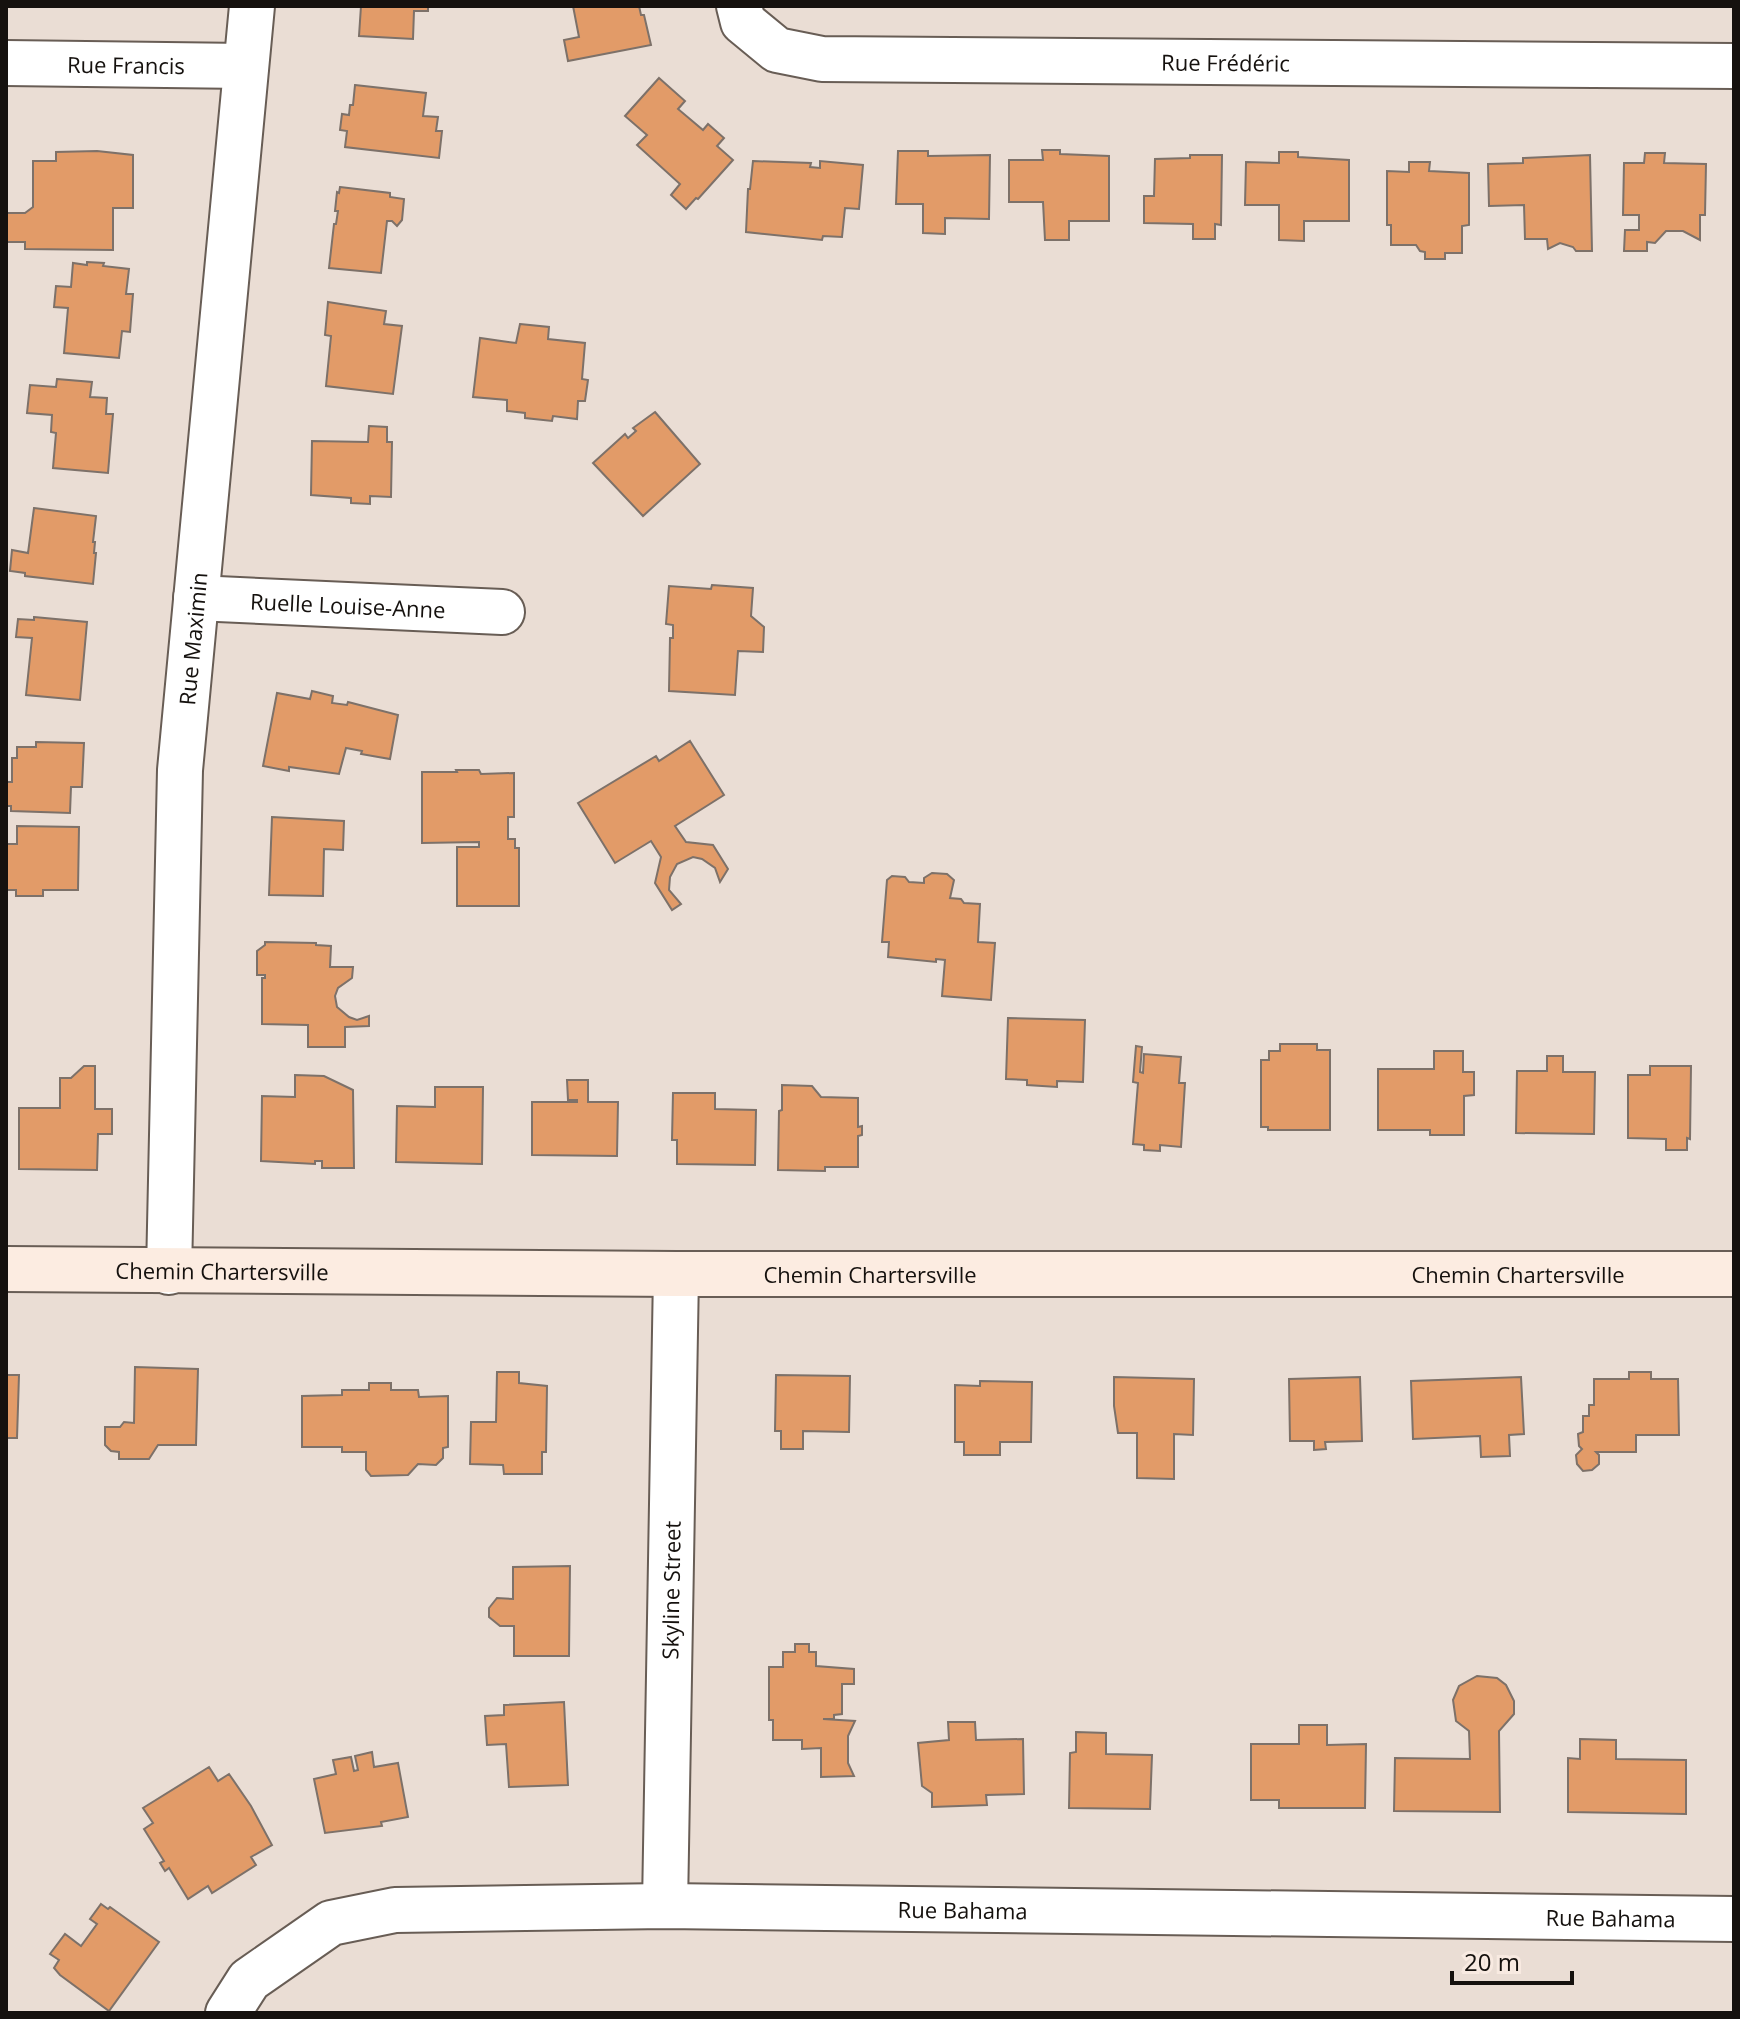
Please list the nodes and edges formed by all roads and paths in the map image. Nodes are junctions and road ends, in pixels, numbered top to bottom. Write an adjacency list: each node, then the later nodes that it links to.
1 (252, 6): 4 (street, Rue Maximin)
2 (739, 6): 5 (street, Rue Frédéric)
3 (6, 63): 4 (street, Rue Francis)
4 (246, 66): 6 (street, Rue Maximin)
5 (1734, 66)
6 (196, 598): 7 (street, Ruelle Louise-Anne); 9 (street, Rue Maximin)
7 (502, 612)
8 (6, 1269): 9 (street, Chemin Chartersville)
9 (169, 1272): 10 (street, Chemin Chartersville)
10 (676, 1274): 11 (street, Chemin Chartersville); 12 (street, Skyline Street)
11 (1734, 1274)
12 (665, 1906): 13 (street, Rue Bahama); 14 (street, Rue Bahama)
13 (1734, 1919)
14 (228, 2013)

